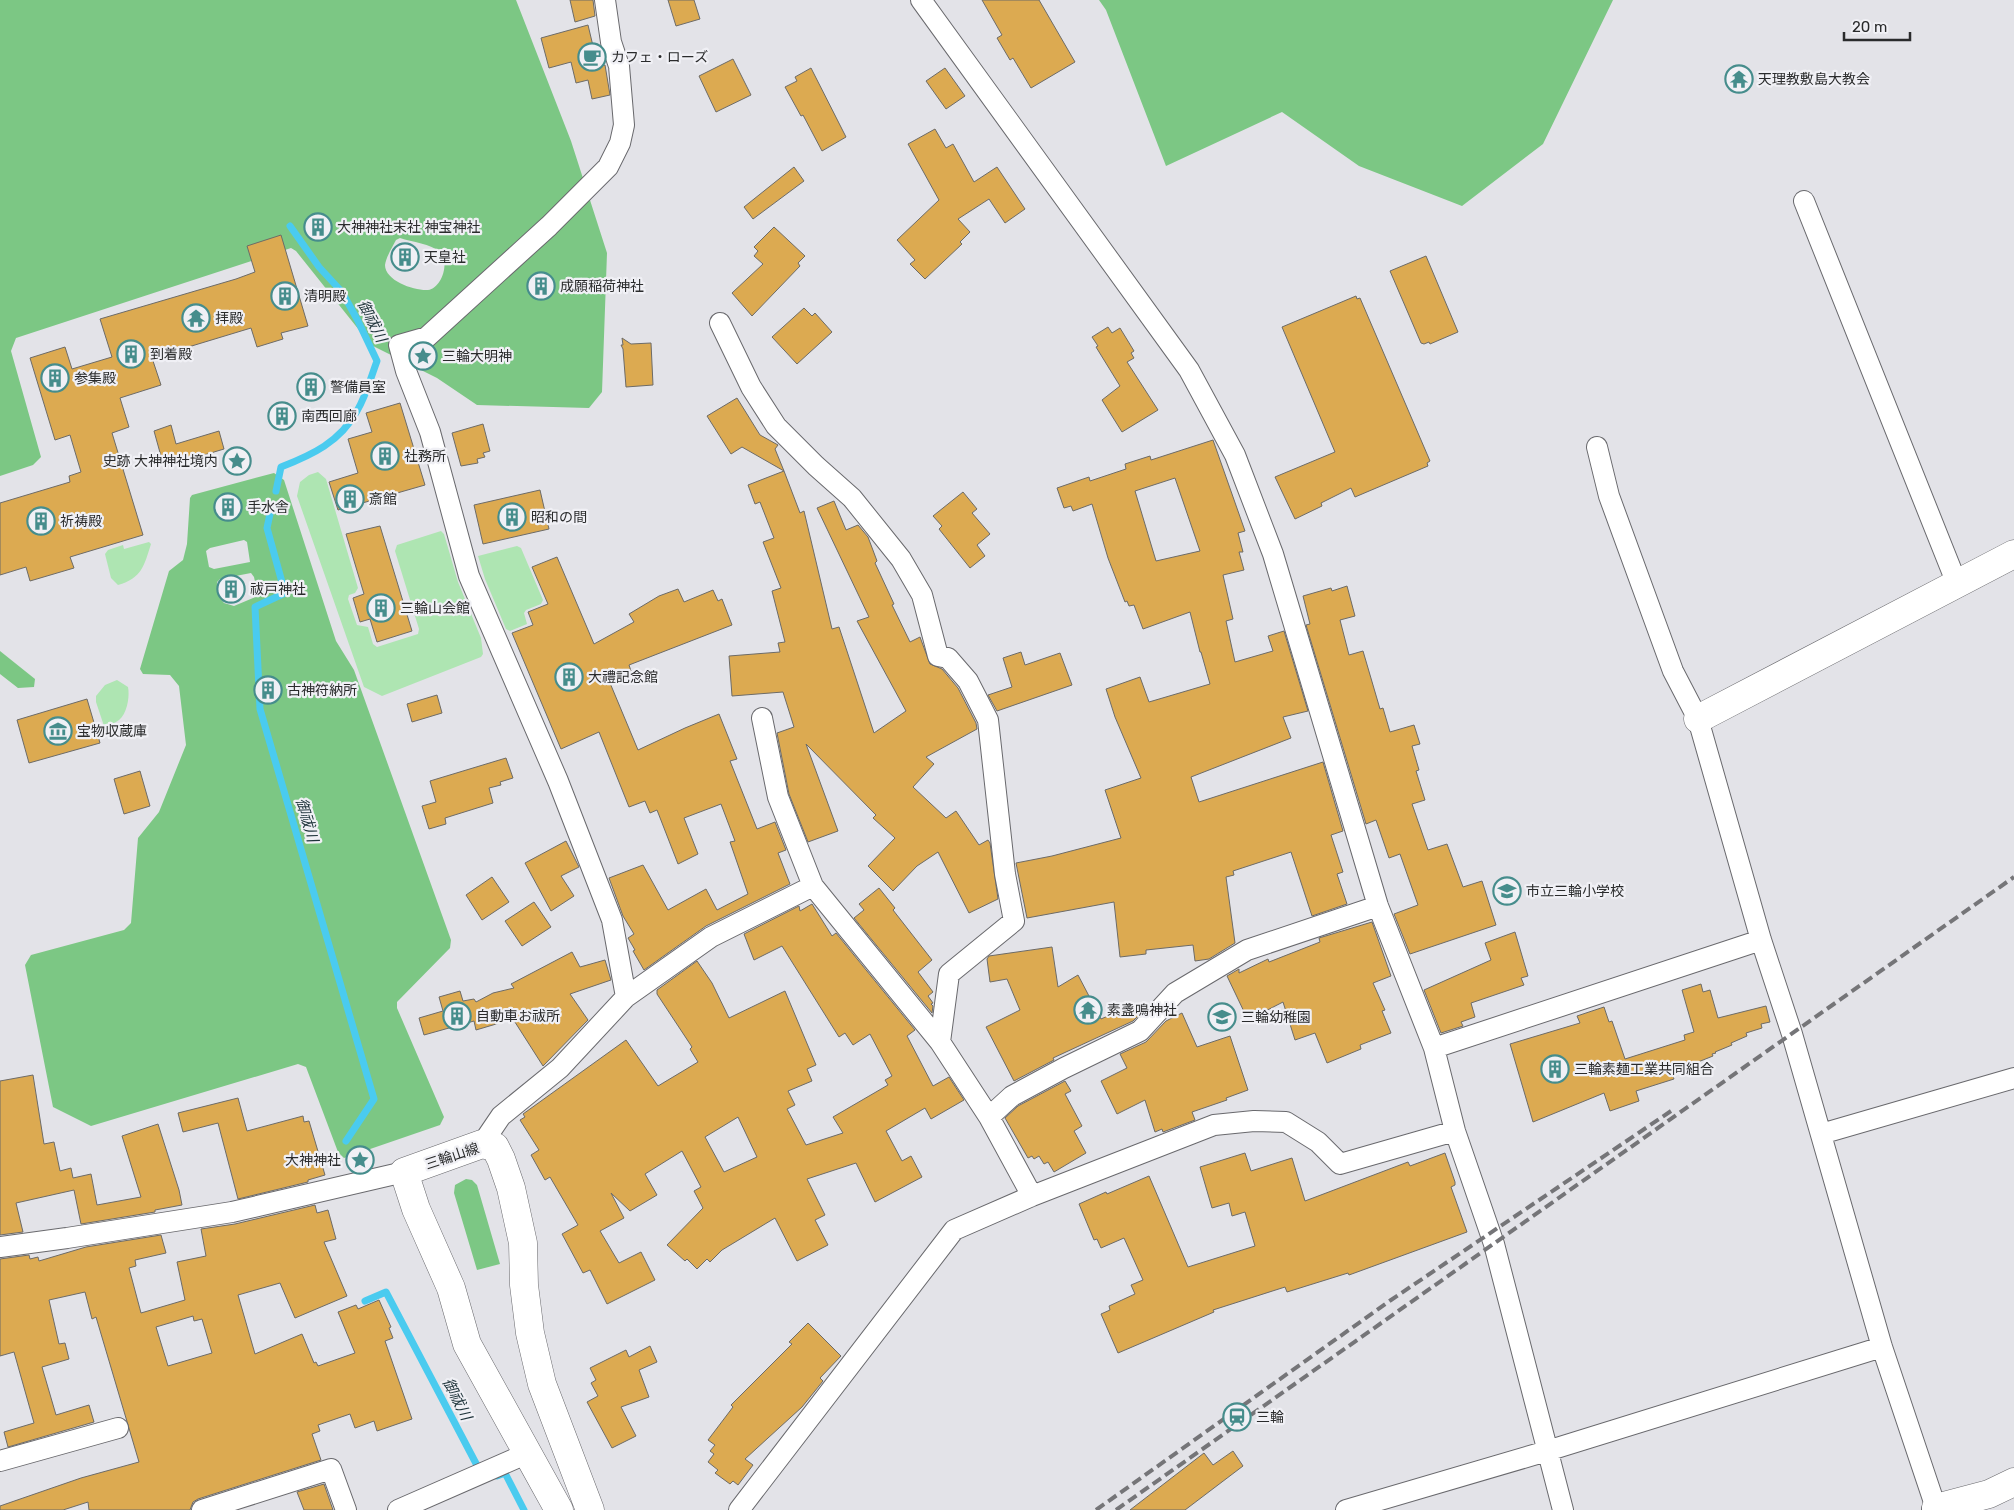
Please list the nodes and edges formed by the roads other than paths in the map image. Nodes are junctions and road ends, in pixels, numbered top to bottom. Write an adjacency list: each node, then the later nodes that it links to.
1 (605, 0): 13 (street)
2 (921, 0): 11 (street)
3 (1804, 201): 7 (street)
4 (720, 323): 14 (street)
5 (1597, 446): 9 (street)
6 (2014, 554): 7 (main road)
7 (1957, 584): 9 (main road)
8 (762, 718): 10 (street)
9 (1698, 719): 12 (street)
10 (813, 886): 13 (street); 14 (street)
11 (1378, 906): 15 (street); 17 (street)
12 (1762, 940): 15 (street); 19 (street)
13 (626, 997): 20 (street)
14 (940, 1042): 17 (street)
15 (1434, 1048): 18 (street)
16 (2014, 1078): 19 (street)
17 (989, 1117): 22 (street)
18 (1455, 1131): 22 (street); 26 (street)
19 (1821, 1134): 24 (street)
20 (482, 1144): 21 (main road, 三輪山線); 35 (main road, 三輪山線)
21 (404, 1172): 23 (street); 27 (main road)
22 (1032, 1196): 36 (street)
23 (0, 1247)
24 (1882, 1347): 26 (street); 30 (street)
25 (118, 1428): 28 (street)
26 (1547, 1451): 37 (street); 38 (street)
27 (528, 1453): 33 (street); 34 (main road)
28 (0, 1461)
29 (2014, 1482): 30 (main road)
30 (1935, 1509)
31 (202, 1510): 32 (street)
32 (346, 1510)
33 (398, 1510)
34 (559, 1510)
35 (590, 1510)
36 (739, 1510)
37 (1346, 1510)
38 (1563, 1510)

